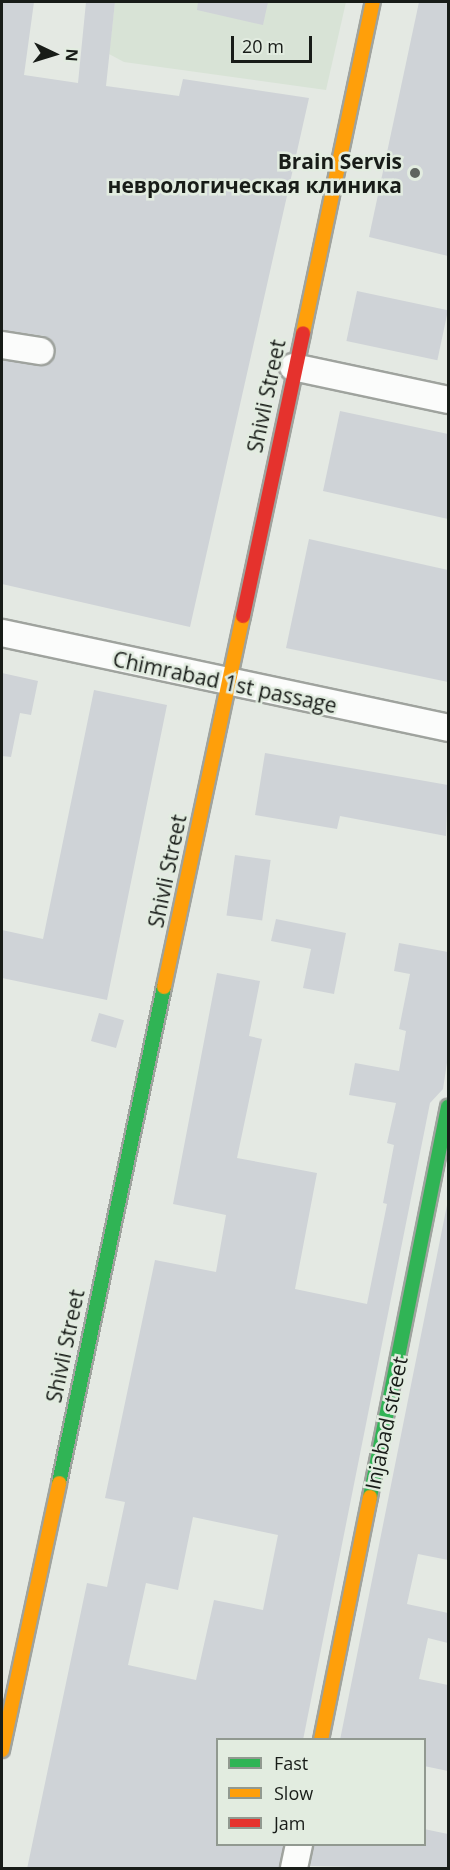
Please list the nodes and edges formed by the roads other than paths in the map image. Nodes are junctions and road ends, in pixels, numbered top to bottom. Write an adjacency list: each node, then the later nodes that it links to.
1 (373, 2): 4 (street, Shivli Street)
2 (2, 345): 3 (street)
3 (41, 351)
4 (293, 367): 5 (street); 7 (street, Shivli Street)
5 (448, 400)
6 (2, 633): 7 (street, Chimrabad 1st passage)
7 (229, 684): 8 (street, Chimrabad 1st passage); 11 (street, Shivli Street)
8 (448, 728)
9 (448, 1107): 10 (street, Injаbаd street)
10 (321, 1738)
11 (2, 1750)
12 (299, 1846): 13 (street)
13 (294, 1869)

